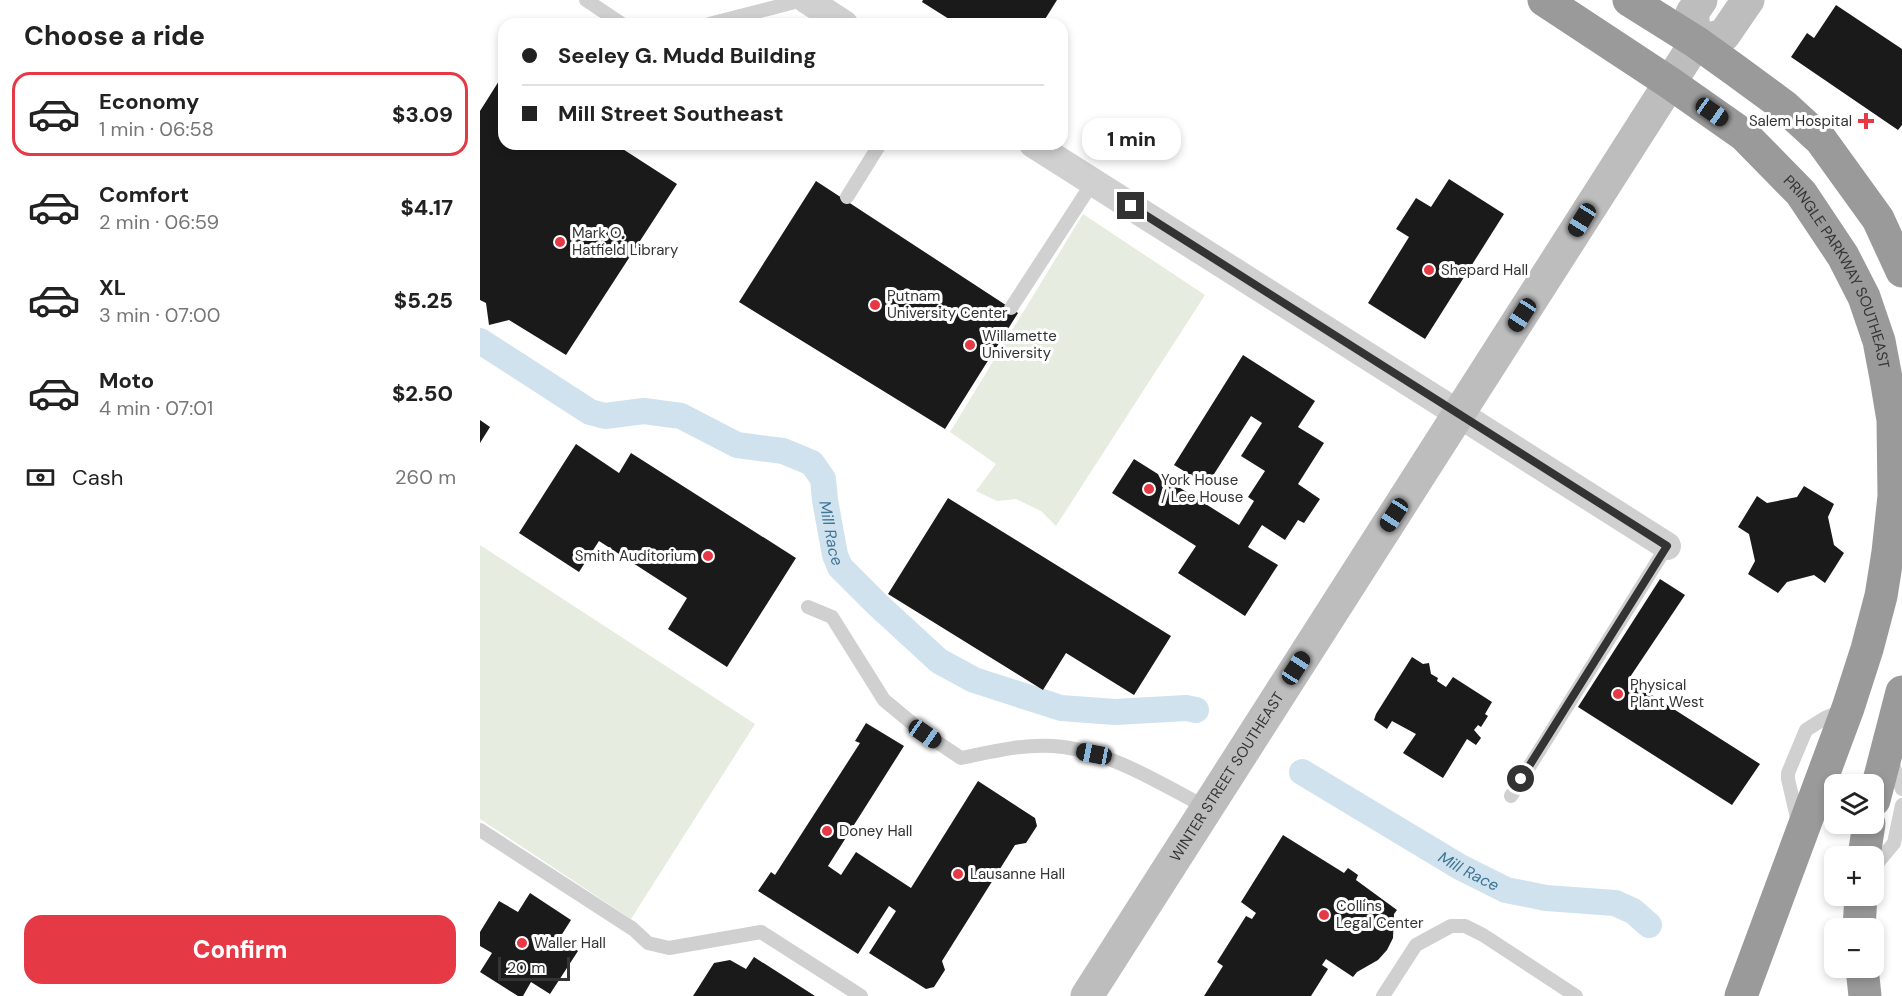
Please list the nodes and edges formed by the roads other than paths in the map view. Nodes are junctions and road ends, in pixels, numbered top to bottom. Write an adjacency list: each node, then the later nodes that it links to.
1 (586, 0): 7 (lane)
2 (805, 0): 8 (lane); 9 (street)
3 (1544, 0): 11 (highway, PRINGLE PARKWAY SOUTHEAST)
4 (1629, 0): 10 (highway)
5 (1701, 0): 10 (street)
6 (1748, 1): 10 (street)
7 (613, 18)
8 (733, 18)
9 (834, 18)
10 (1696, 42): 11 (street, WINTER STREET SOUTHEAST); 16 (highway)
11 (1670, 82): 18 (street, WINTER STREET SOUTHEAST); 19 (highway, PRINGLE PARKWAY SOUTHEAST)
12 (876, 150): 15 (lane)
13 (1043, 150): 14 (street)
14 (1094, 182): 17 (lane); 18 (street)
15 (847, 197)
16 (1902, 271)
17 (1011, 308)
18 (1458, 414): 20 (street); 28 (street, WINTER STREET SOUTHEAST)
19 (1896, 531): 36 (highway, PRINGLE PARKWAY SOUTHEAST)
20 (1667, 546): 26 (lane)
21 (808, 607): 28 (lane)
22 (1902, 692): 23 (highway)
23 (1886, 749): 24 (highway); 25 (lane)
24 (1880, 774)
25 (1902, 789)
26 (1511, 796)
27 (1902, 805): 30 (lane)
28 (1207, 808): 34 (street, WINTER STREET SOUTHEAST)
29 (480, 830): 33 (lane)
30 (1884, 855)
31 (1863, 978): 37 (highway)
32 (1390, 994): 35 (lane)
33 (861, 996)
34 (1087, 996)
35 (1576, 996)
36 (1741, 996)
37 (1865, 996)

